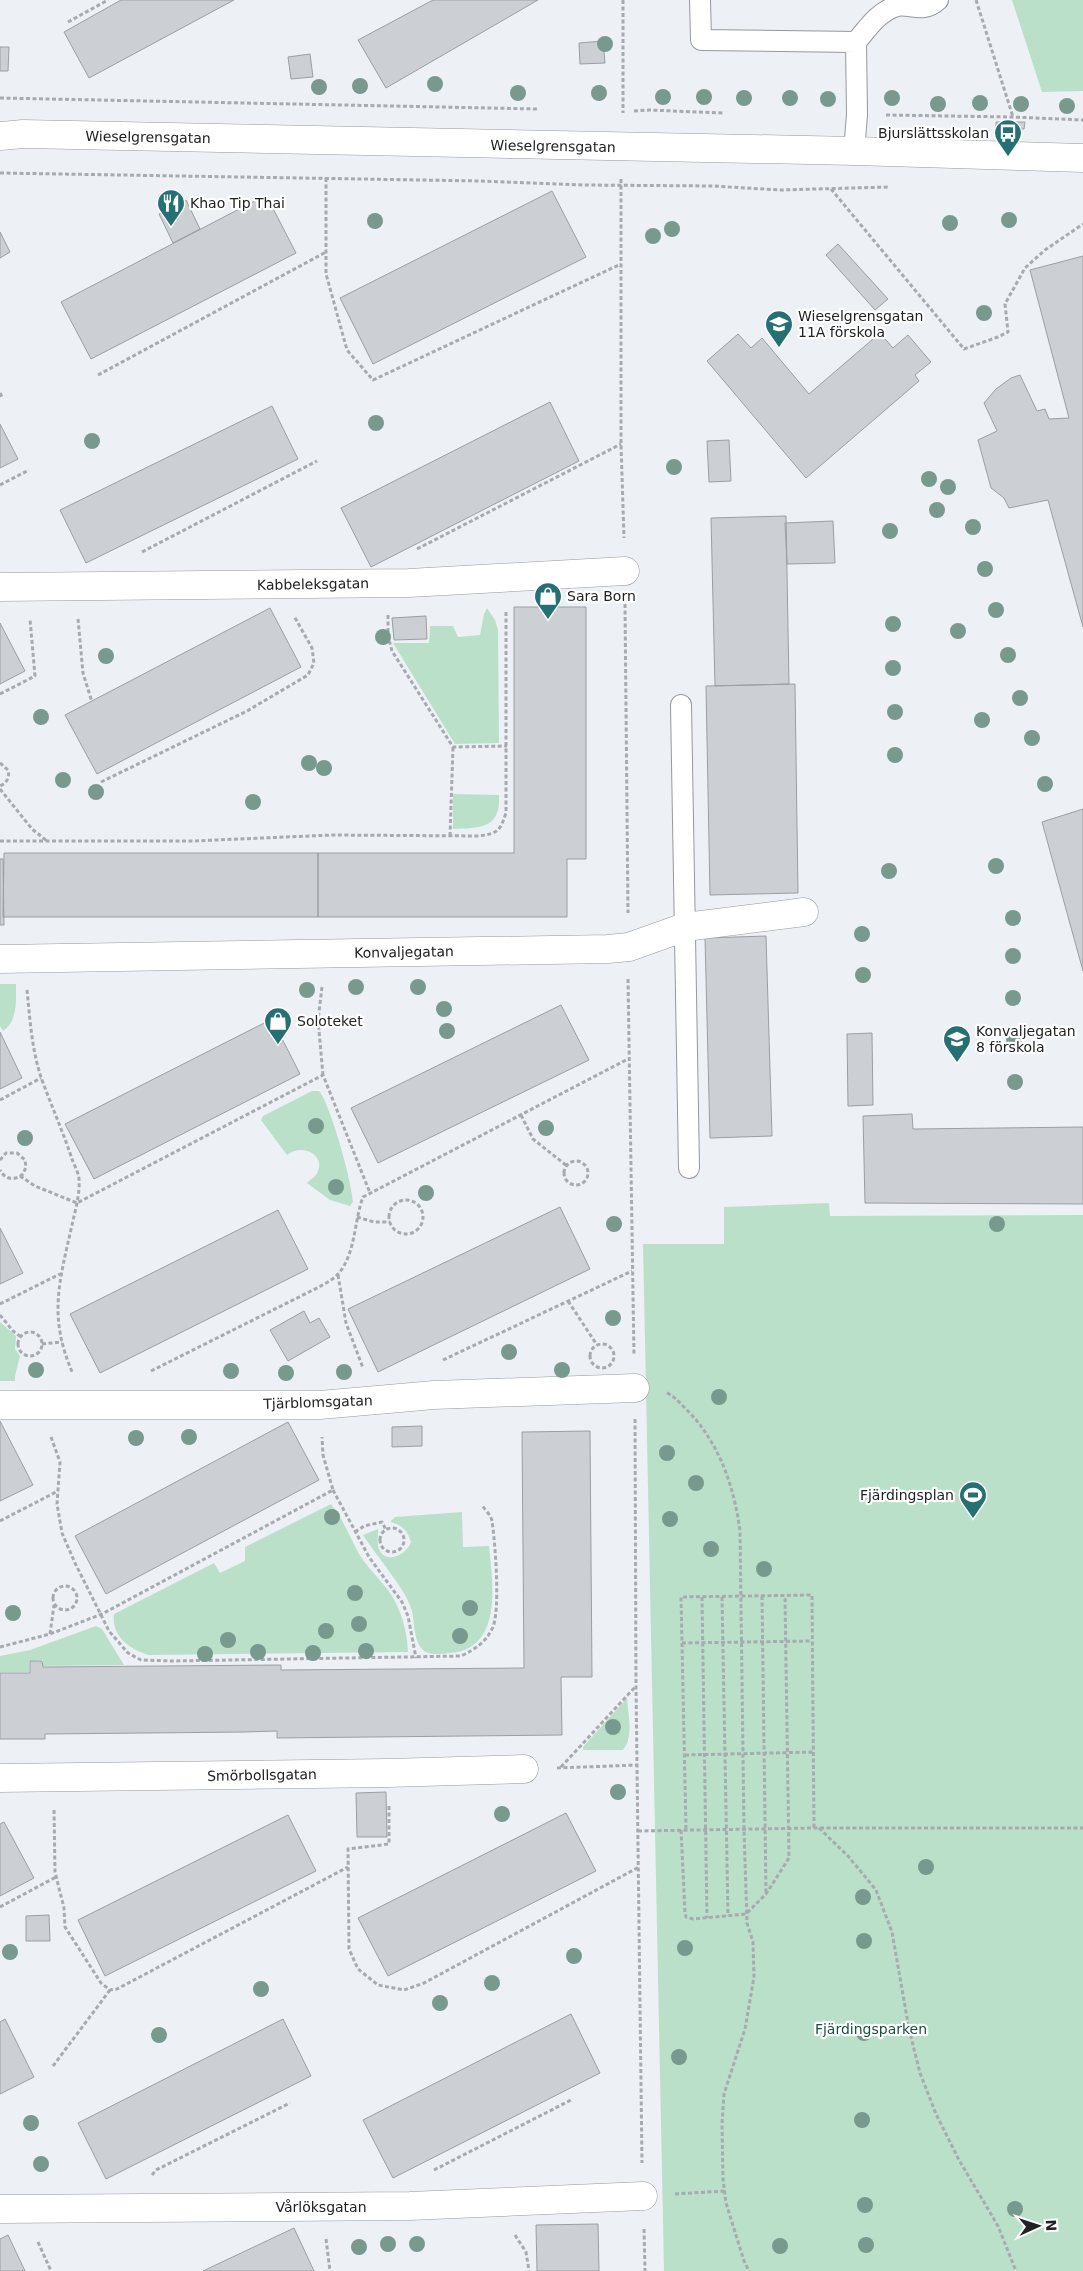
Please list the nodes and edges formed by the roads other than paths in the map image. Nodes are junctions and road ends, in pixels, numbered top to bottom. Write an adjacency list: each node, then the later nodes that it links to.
1 (700, 0): 3 (lane)
2 (938, 0): 3 (lane)
3 (856, 42): 5 (lane)
4 (8, 134): 5 (street, Wieselgrensgatan)
5 (854, 151): 6 (street, Wieselgrensgatan)
6 (1083, 158)
7 (625, 571): 8 (street, Kabbeleksgatan)
8 (0, 587)
9 (681, 705): 11 (lane)
10 (804, 912): 11 (street, Konvaljegatan)
11 (685, 927): 12 (street, Konvaljegatan); 13 (lane)
12 (0, 959)
13 (689, 1168)
14 (635, 1388): 15 (street, Tjärblomsgatan)
15 (0, 1405)
16 (524, 1769): 17 (street, Smörbollsgatan)
17 (0, 1778)
18 (643, 2196): 19 (street, Vårlöksgatan)
19 (0, 2209)

